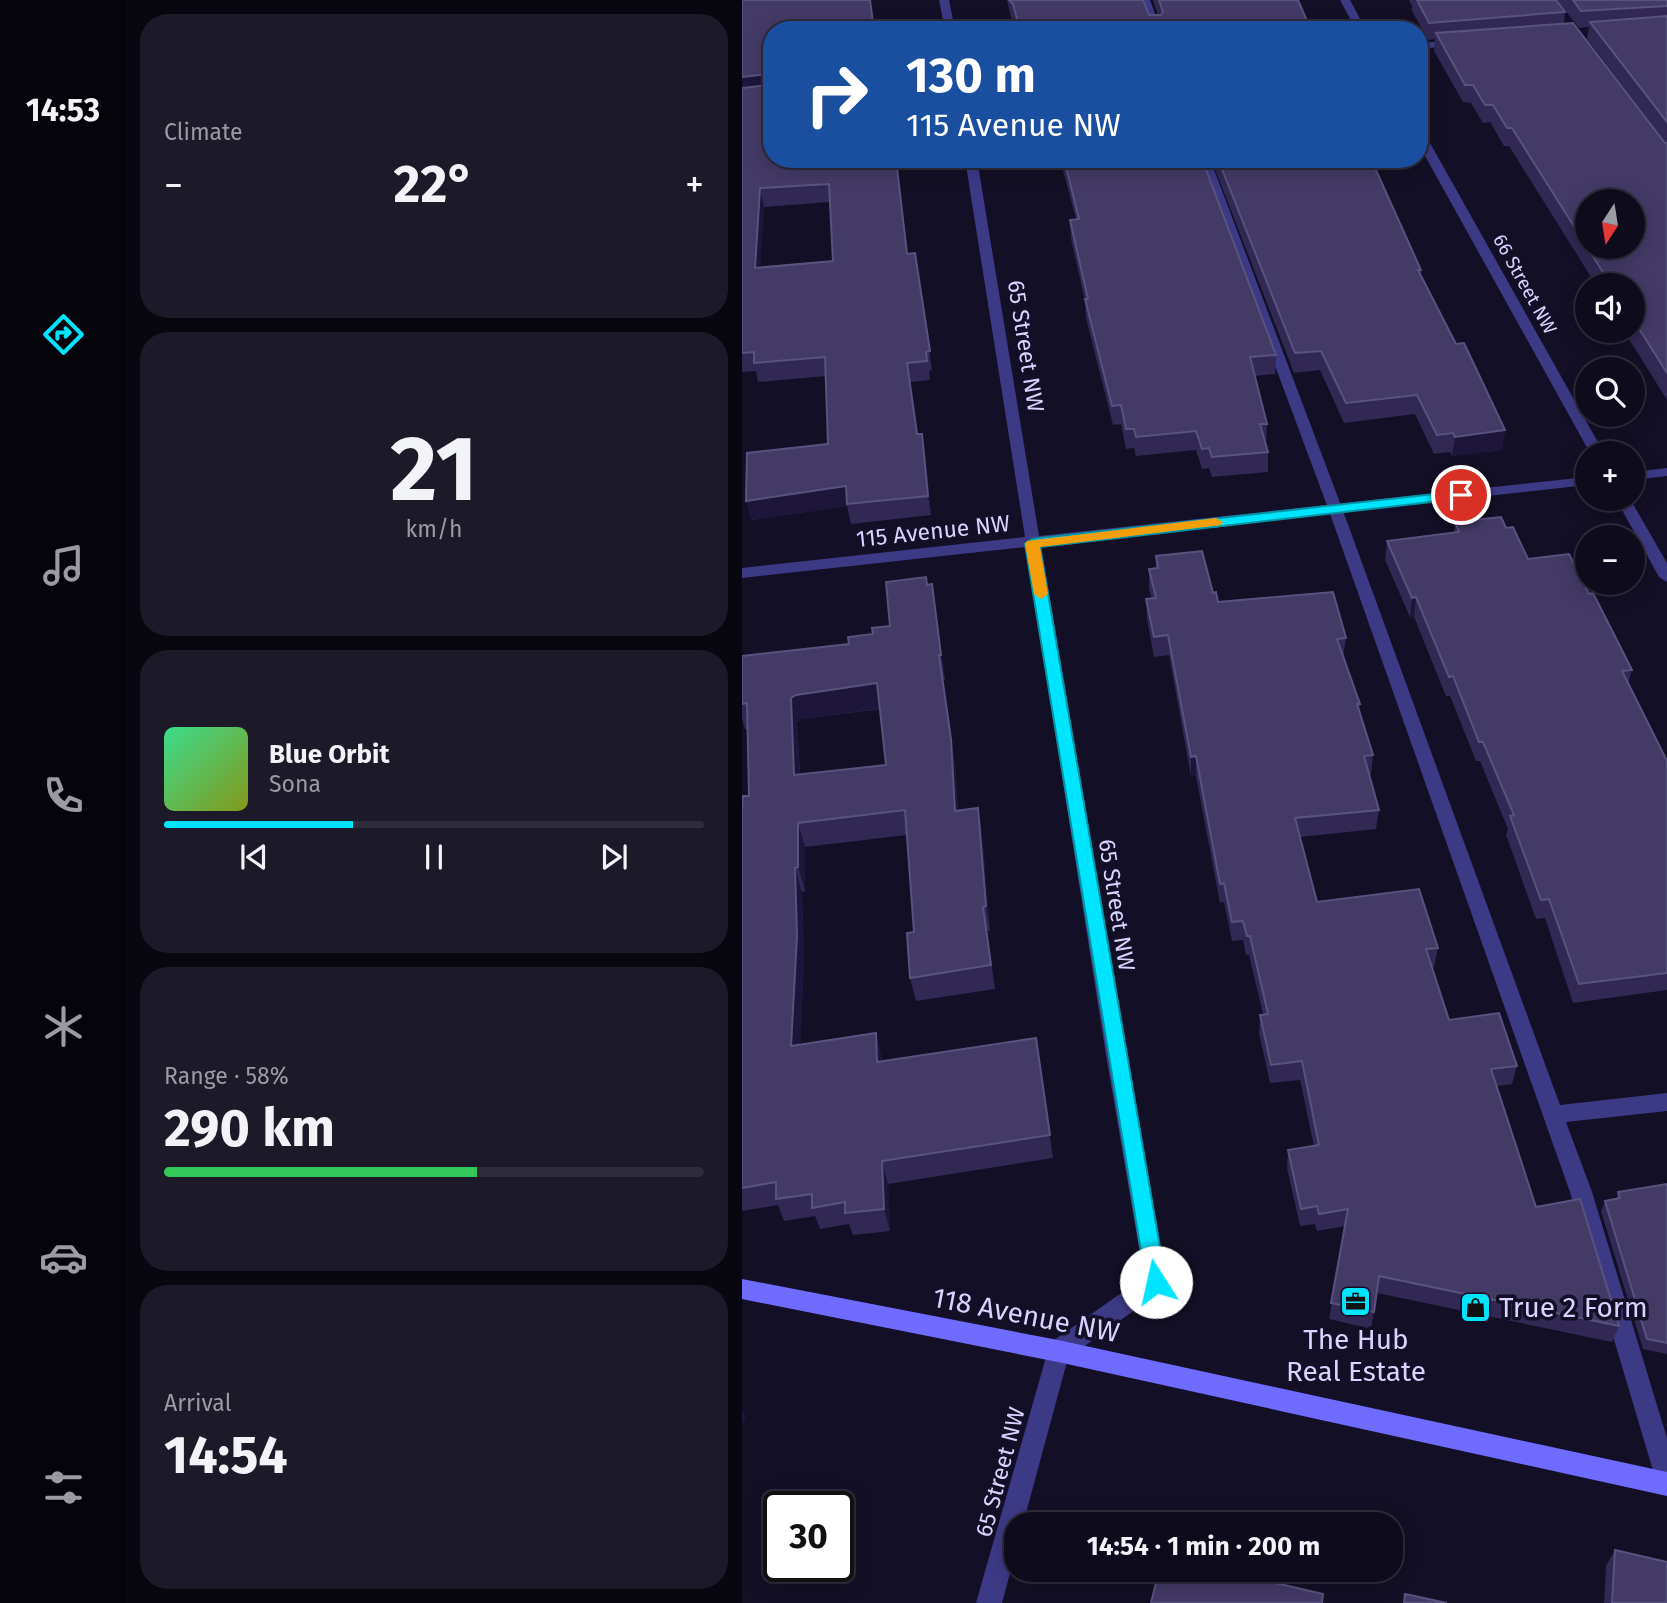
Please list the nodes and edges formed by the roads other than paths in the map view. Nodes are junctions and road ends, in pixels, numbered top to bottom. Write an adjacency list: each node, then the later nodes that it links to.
1 (944, 0): 4 (street)
2 (1145, 0): 5 (street)
3 (1345, 0): 6 (street)
4 (948, 21)
5 (1153, 21)
6 (1356, 21)
7 (1471, 42): 8 (street)
8 (1428, 45)
9 (1428, 150): 12 (street, 66 Street NW)
10 (972, 168): 18 (street, 65 Street NW)
11 (1207, 168): 16 (street)
12 (1590, 441)
13 (1667, 472): 14 (street)
14 (1645, 475)
15 (1575, 482): 16 (street, 115 Avenue NW)
16 (1335, 508): 18 (street, 115 Avenue NW); 22 (street)
17 (1630, 511): 20 (street)
18 (1032, 544): 19 (street, 115 Avenue NW); 24 (street, 65 Street NW)
19 (742, 573)
20 (1667, 577)
21 (1667, 1102): 22 (street)
22 (1553, 1115): 25 (street)
23 (742, 1289): 24 (main road, 118 Avenue NW)
24 (1058, 1351): 26 (main road, 118 Avenue NW); 27 (street, 65 Street NW)
25 (1667, 1477)
26 (1667, 1483)
27 (989, 1603)

